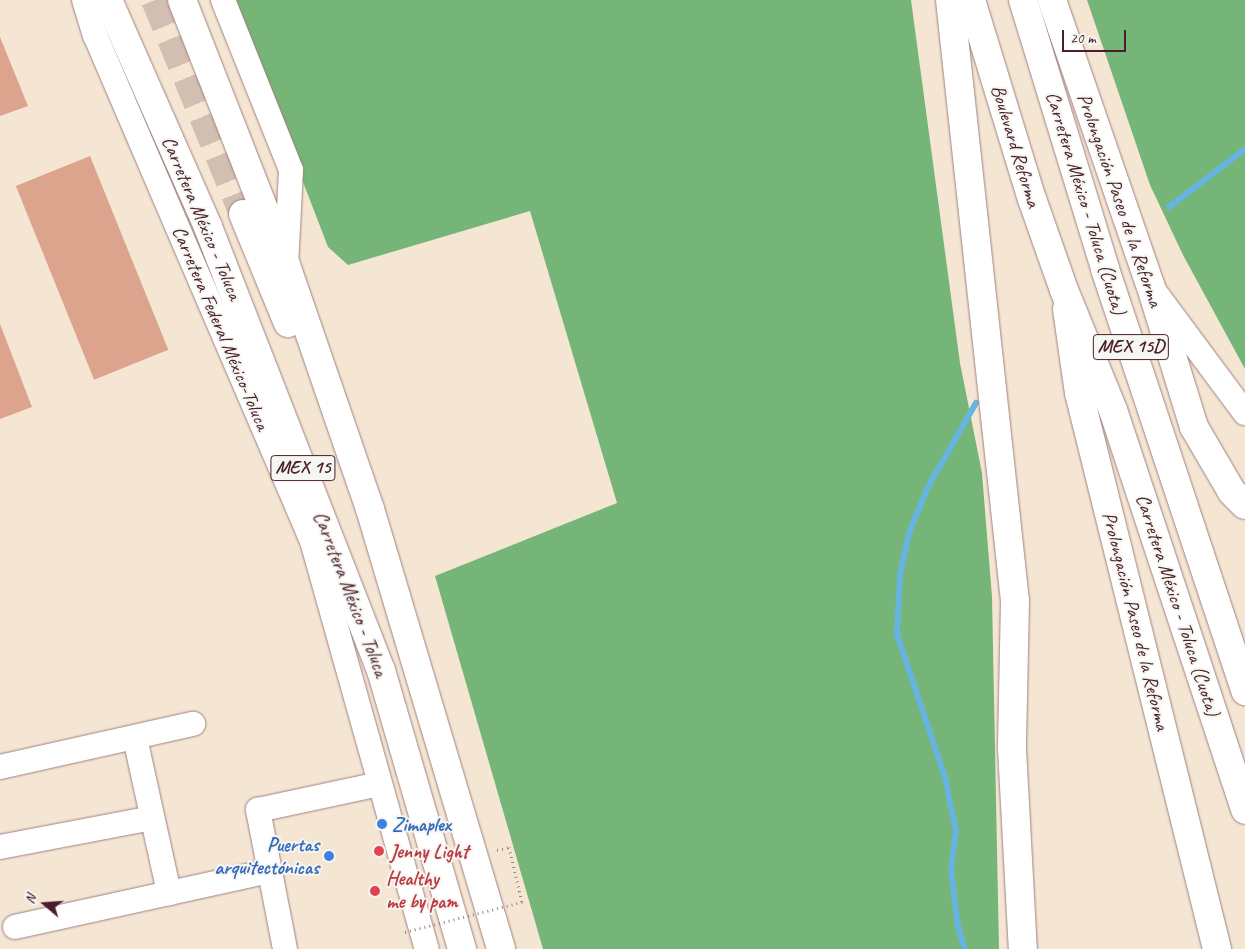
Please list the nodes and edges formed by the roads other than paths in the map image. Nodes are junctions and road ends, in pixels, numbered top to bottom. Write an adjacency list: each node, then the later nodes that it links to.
1 (84, 0): 20 (street, Carretera Federal México-Toluca)
2 (108, 0): 29 (main road, Carretera México - Toluca / MEX 15)
3 (182, 0): 10 (main road, Carretera México - Toluca / MEX 15)
4 (223, 0): 10 (street)
5 (950, 0): 31 (main road)
6 (971, 0): 12 (main road, Boulevard Reforma / MEX 15D)
7 (1023, 0): 16 (main road, Carretera México - Toluca (Cuota) / MEX 15D)
8 (1052, 0): 11 (main road, Prolongación Paseo de la Reforma)
9 (244, 214): 13 (main road)
10 (286, 265): 13 (main road, Carretera México - Toluca / MEX 15)
11 (1150, 284): 14 (street); 15 (main road, Prolongación Paseo de la Reforma)
12 (1064, 290): 21 (main road, Carretera México - Toluca (Cuota) / MEX 15D); 32 (main road, Prolongación Paseo de la Reforma)
13 (320, 370): 30 (main road, Carretera México - Toluca / MEX 15)
14 (1245, 413)
15 (1245, 505)
16 (1245, 691)
17 (193, 724): 18 (street)
18 (135, 738): 19 (street); 22 (street)
19 (0, 766)
20 (379, 784): 24 (street); 28 (street, Carretera Federal México-Toluca)
21 (1245, 810)
22 (152, 818): 23 (street); 25 (street)
23 (0, 847)
24 (270, 871): 25 (street); 27 (street)
25 (169, 894): 26 (street)
26 (15, 927)
27 (286, 949)
28 (427, 949)
29 (462, 949)
30 (501, 949)
31 (1023, 949)
32 (1217, 949)

